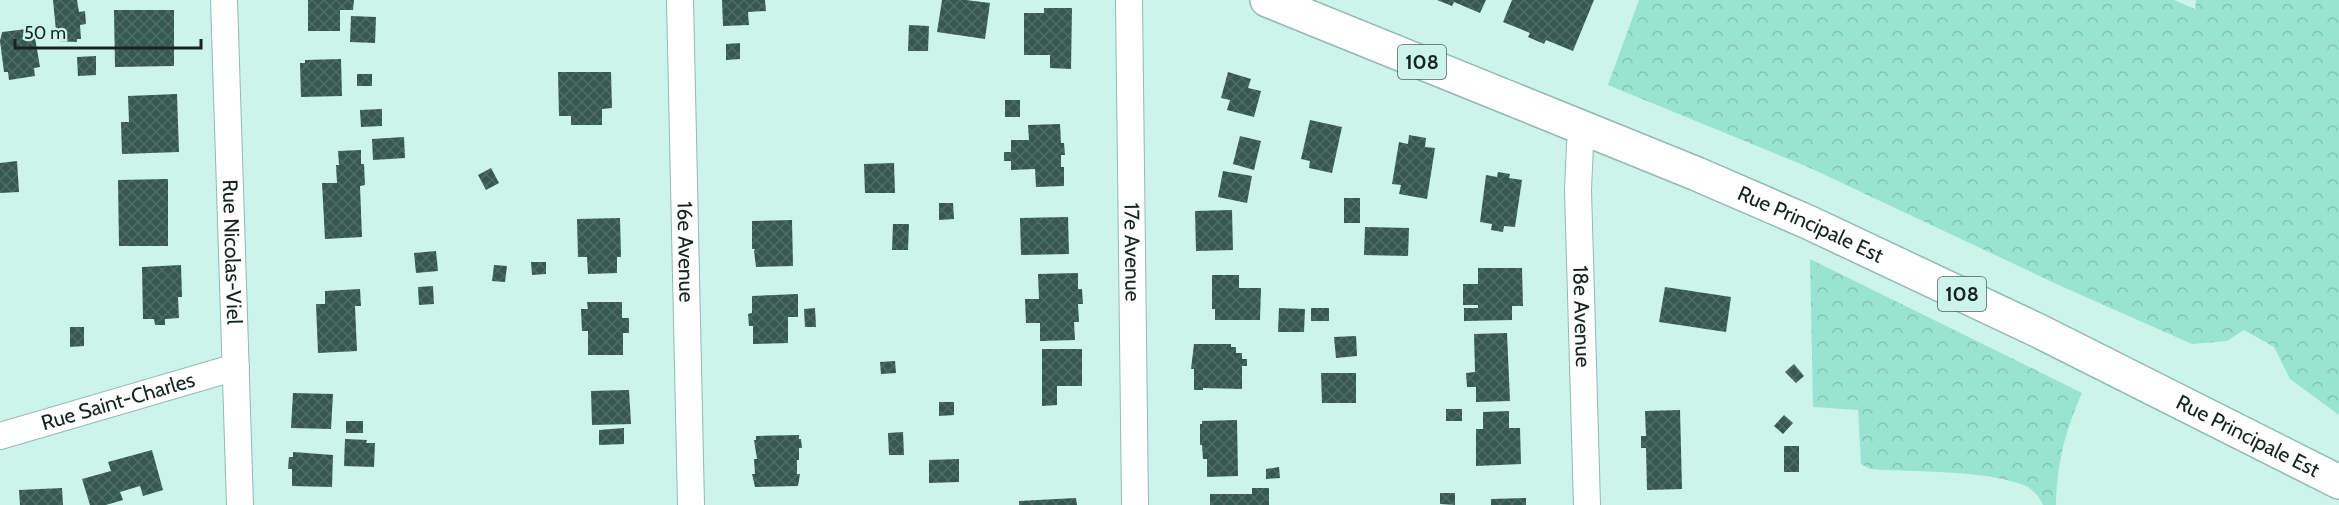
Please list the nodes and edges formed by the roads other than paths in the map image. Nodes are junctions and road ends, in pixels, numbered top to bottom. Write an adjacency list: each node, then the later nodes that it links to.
1 (224, 0): 6 (street, Rue Nicolas-Viel)
2 (680, 0): 10 (street, 16e Avenue)
3 (1129, 0): 11 (street, 17e Avenue)
4 (1268, 0): 5 (main road, Rue Principale Est / 108)
5 (1584, 128): 8 (main road, Rue Principale Est / 108); 12 (street, 18e Avenue)
6 (236, 367): 7 (street, Rue Saint-Charles); 9 (street, Rue Nicolas-Viel)
7 (0, 436)
8 (2339, 482)
9 (240, 505)
10 (691, 505)
11 (1135, 505)
12 (1587, 505)

